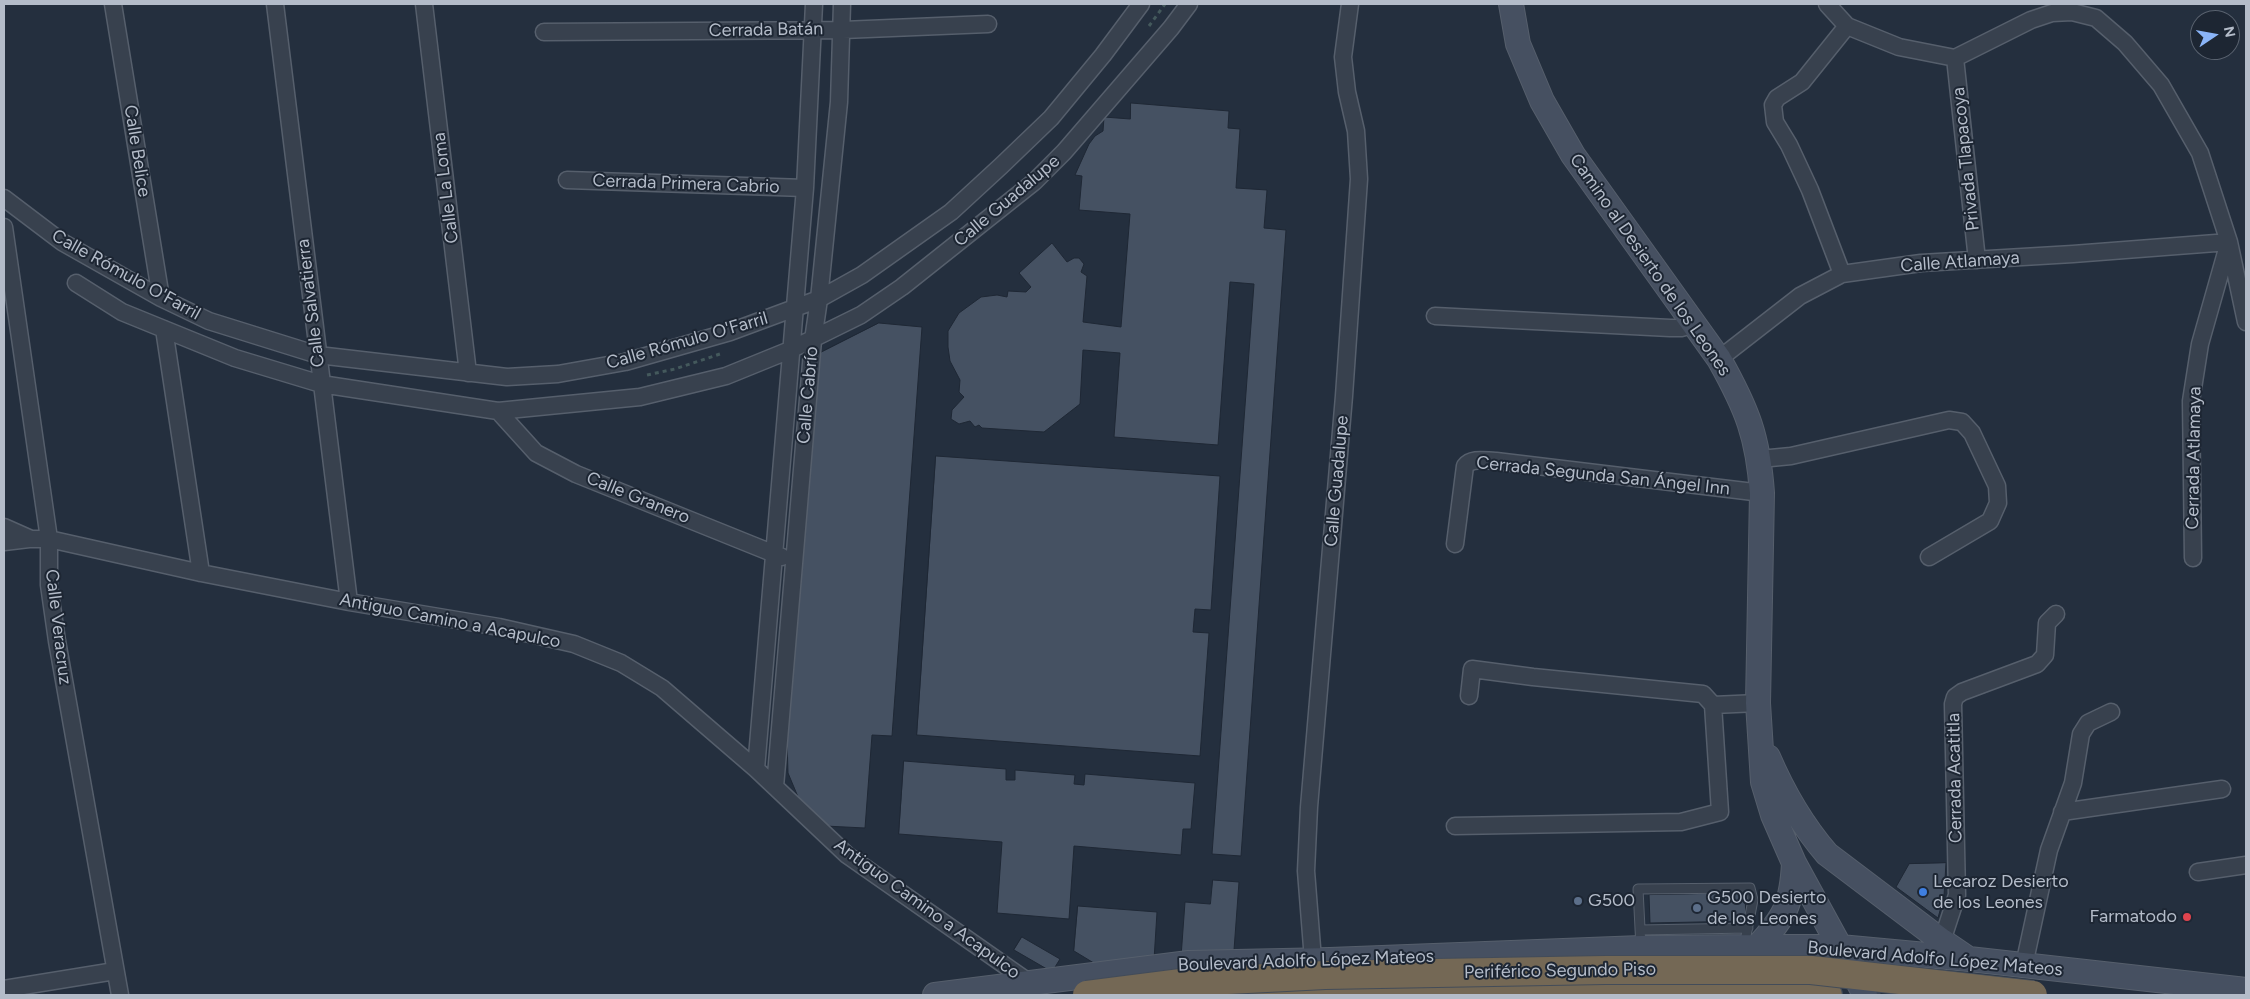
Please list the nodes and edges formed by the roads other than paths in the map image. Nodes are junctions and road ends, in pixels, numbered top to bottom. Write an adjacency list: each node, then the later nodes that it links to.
1 (113, 4): 25 (street, Calle Belice)
2 (275, 4): 34 (street, Calle Salvatierra)
3 (424, 4): 36 (street, Calle La Loma)
4 (814, 4): 13 (street, Calle Cabrío)
5 (842, 4): 14 (street, Calle Cabrío)
6 (1141, 4): 26 (street, Calle Rómulo O'Farril)
7 (1189, 4): 32 (street, Calle Guadalupe)
8 (1350, 4): 71 (street, Calle Guadalupe)
9 (1511, 4): 30 (main road, Camino al Desierto de los Leones)
10 (1827, 4): 12 (street)
11 (988, 24): 14 (street, Cerrada Batán)
12 (1847, 26): 16 (street); 23 (street)
13 (814, 30): 14 (street, Cerrada Batán); 15 (street, Cerrada Batán); 18 (street, Calle Cabrío)
14 (843, 30): 26 (street, Calle Cabrío)
15 (544, 32)
16 (1954, 58): 21 (street); 22 (street, Privada Tlapacoya)
17 (567, 180): 18 (street, Cerrada Primera Cabrio)
18 (805, 188): 27 (street, Calle Cabrío)
19 (4, 198): 25 (street, Calle Rómulo O'Farril)
20 (4, 228): 43 (street, Calle Veracruz)
21 (2228, 242): 22 (street, Calle Atlamaya); 29 (street); 48 (street, Cerrada Atlamaya)
22 (1977, 260): 23 (street, Calle Atlamaya)
23 (1842, 274): 35 (street, Calle Atlamaya)
24 (76, 283): 31 (street, Calle Rómulo O'Farril)
25 (161, 298): 34 (street, Calle Rómulo O'Farril)
26 (819, 299): 27 (street, Calle Rómulo O'Farril); 32 (street, Calle Cabrío)
27 (794, 308): 33 (street, Calle Cabrío); 36 (street, Calle Rómulo O'Farril)
28 (1435, 316): 30 (street)
29 (2246, 322)
30 (1695, 324): 35 (main road, Camino al Desierto de los Leones)
31 (164, 329): 37 (street, Calle Rómulo O'Farril); 50 (street)
32 (813, 340): 33 (street, Calle Rómulo O'Farril); 49 (street, Calle Cabrío)
33 (790, 350): 38 (street, Calle Rómulo O'Farril); 46 (street, Calle Cabrío)
34 (318, 355): 36 (street, Calle Rómulo O'Farril); 37 (street, Calle Salvatierra)
35 (1719, 359): 39 (main road, Camino al Desierto de los Leones)
36 (468, 373)
37 (321, 384): 38 (street, Calle Rómulo O'Farril); 51 (street, Calle Salvatierra)
38 (498, 411): 46 (street, Calle Granero)
39 (1760, 459): 40 (main road, Camino al Desierto de los Leones); 47 (street)
40 (1762, 493): 45 (street, Cerrada Segunda San Ángel Inn); 54 (main road, Camino al Desierto de los Leones)
41 (4, 527): 42 (street, Antiguo Camino a Acapulco)
42 (31, 539): 43 (street, Antiguo Camino a Acapulco); 44 (street, Antiguo Camino a Acapulco)
43 (49, 539): 50 (street, Antiguo Camino a Acapulco); 74 (street, Calle Veracruz)
44 (4, 542)
45 (1455, 544)
46 (774, 554): 49 (street, Calle Granero); 58 (street, Calle Cabrío)
47 (1929, 557)
48 (2193, 558)
49 (793, 562): 59 (street, Calle Cabrío)
50 (201, 573): 51 (street, Antiguo Camino a Acapulco)
51 (349, 602): 58 (street, Antiguo Camino a Acapulco)
52 (2056, 614): 68 (street, Cerrada Acatitla)
53 (1468, 696): 55 (street)
54 (1758, 703): 55 (street); 57 (main road, Camino al Desierto de los Leones)
55 (1713, 705): 62 (street)
56 (2111, 712): 61 (street)
57 (1762, 743): 63 (main road, Camino al Desierto de los Leones); 68 (main road, Camino al Desierto de los Leones)
58 (756, 769): 59 (street, Antiguo Camino a Acapulco)
59 (775, 787): 76 (street, Antiguo Camino a Acapulco)
60 (2222, 789): 61 (street)
61 (2062, 812): 73 (street)
62 (1455, 826)
63 (1794, 863): 67 (main road); 69 (main road, Camino al Desierto de los Leones)
64 (2246, 865): 65 (street)
65 (2198, 872)
66 (1640, 939): 67 (main road, Boulevard Adolfo López Mateos); 67 (lane); 71 (main road, Boulevard Adolfo López Mateos)
67 (1749, 941): 69 (main road, Boulevard Adolfo López Mateos)
68 (1942, 941): 70 (main road, Camino al Desierto de los Leones)
69 (1840, 947): 72 (main road, Boulevard Adolfo López Mateos); 85 (main road, Camino al Desierto de los Leones, bridge)
70 (1969, 958): 72 (main road, Boulevard Adolfo López Mateos); 73 (main road, Boulevard Adolfo López Mateos)
71 (1313, 960): 76 (main road, Boulevard Adolfo López Mateos)
72 (1902, 962): 86 (main road)
73 (2024, 965): 79 (main road, Boulevard Adolfo López Mateos)
74 (115, 971): 78 (street); 80 (street, Calle Veracruz)
75 (1378, 981): 77 (highway)
76 (1030, 983): 81 (main road, Boulevard Adolfo López Mateos)
77 (1330, 988): 83 (highway); 84 (highway)
78 (4, 989)
79 (2246, 990)
80 (120, 995)
81 (935, 995)
82 (1087, 995): 87 (highway, Periférico Segundo Piso, bridge)
83 (1238, 995)
84 (1828, 995)
85 (1865, 995)
86 (1914, 995)
87 (2033, 995)

